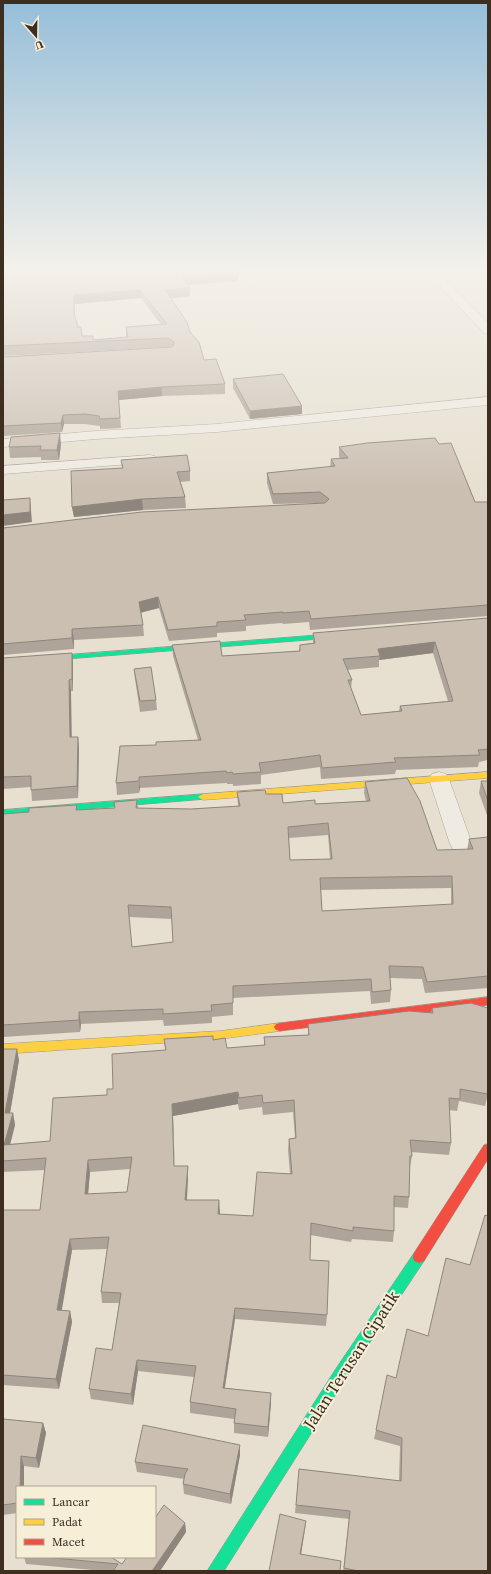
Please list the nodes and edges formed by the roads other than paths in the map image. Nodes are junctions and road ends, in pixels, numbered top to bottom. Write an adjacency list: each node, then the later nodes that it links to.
1 (488, 401): 2 (street)
2 (3, 443)
3 (165, 458): 4 (street)
4 (3, 470)
5 (353, 634): 6 (main road)
6 (3, 662)
7 (488, 775): 8 (main road)
8 (439, 779): 9 (main road); 10 (street)
9 (3, 813)
10 (461, 844)
11 (488, 1001): 12 (main road)
12 (3, 1050)
13 (488, 1149): 14 (main road, Jalan Terusan Cipatik)
14 (215, 1571)

